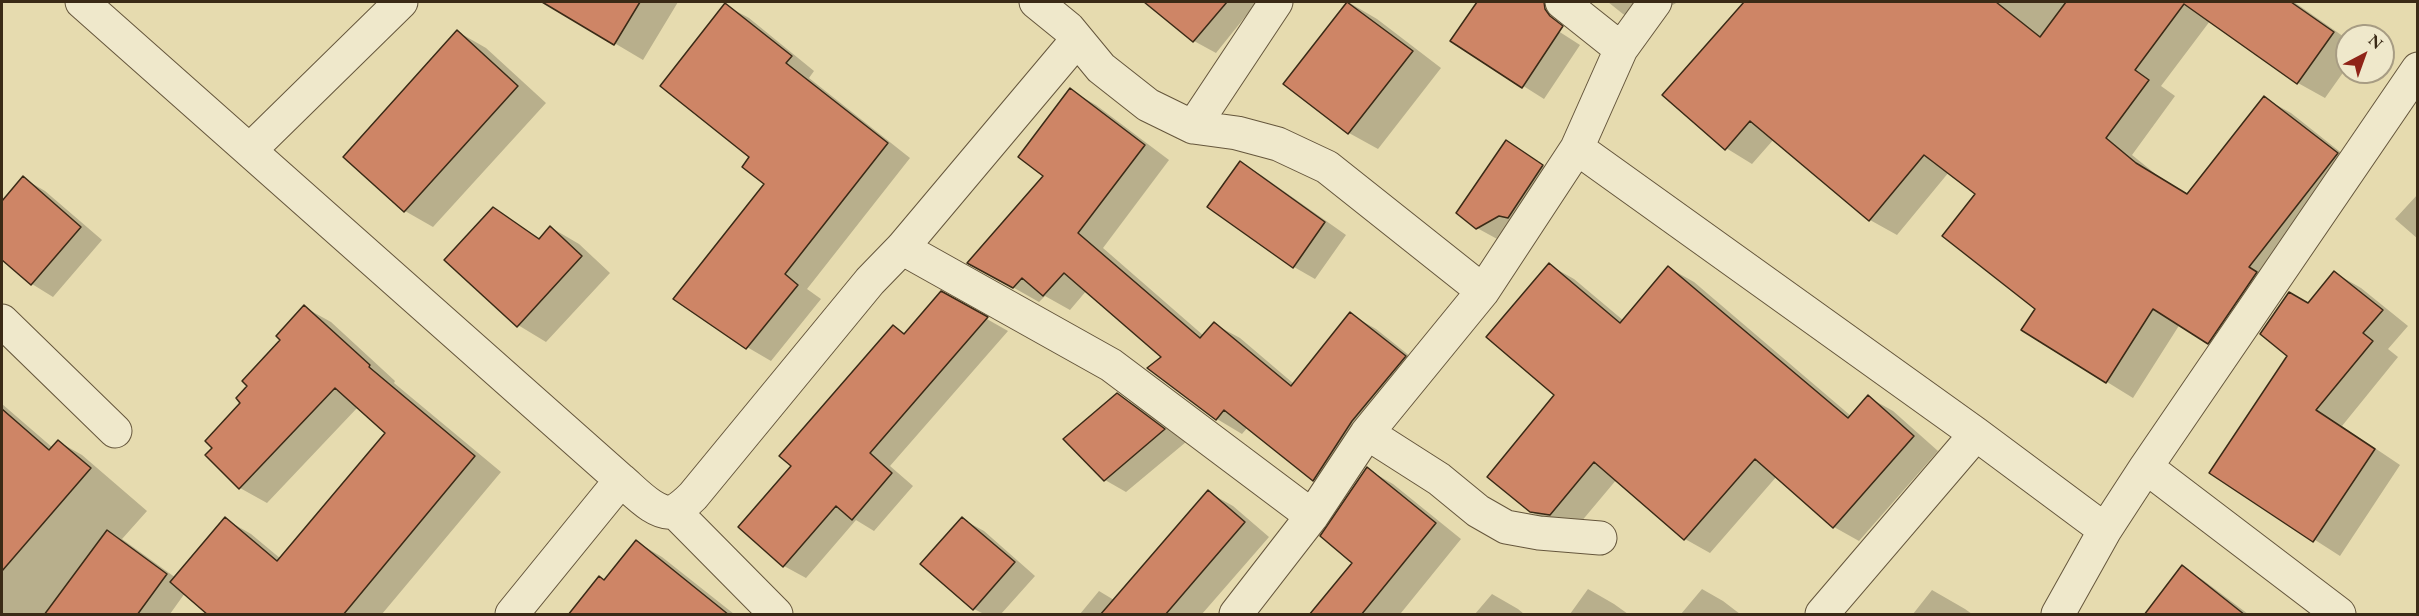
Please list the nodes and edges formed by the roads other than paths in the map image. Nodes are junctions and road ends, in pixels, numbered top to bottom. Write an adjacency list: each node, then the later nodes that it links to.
1 (82, 2): 12 (street)
2 (400, 2): 12 (street)
3 (1036, 2): 7 (street)
4 (1276, 2): 10 (street)
5 (1562, 2): 8 (street)
6 (1655, 2): 8 (street)
7 (1077, 40): 10 (street); 13 (street)
8 (1621, 49): 11 (street)
9 (2418, 69): 19 (street)
10 (1193, 127): 14 (street)
11 (1577, 148): 14 (street); 18 (street)
12 (250, 150): 20 (street)
13 (902, 249): 21 (street); 22 (street)
14 (1483, 291): 17 (street)
15 (2, 321): 16 (street)
16 (115, 431)
17 (1367, 433): 22 (street); 24 (street)
18 (1976, 434): 23 (street); 29 (street)
19 (2146, 466): 23 (street); 30 (street)
20 (621, 480): 21 (street); 26 (street)
21 (674, 511): 27 (street)
22 (1312, 516): 28 (street)
23 (2105, 530): 25 (street)
24 (1600, 538)
25 (2059, 614)
26 (512, 615)
27 (776, 615)
28 (1236, 615)
29 (1822, 615)
30 (2338, 615)

